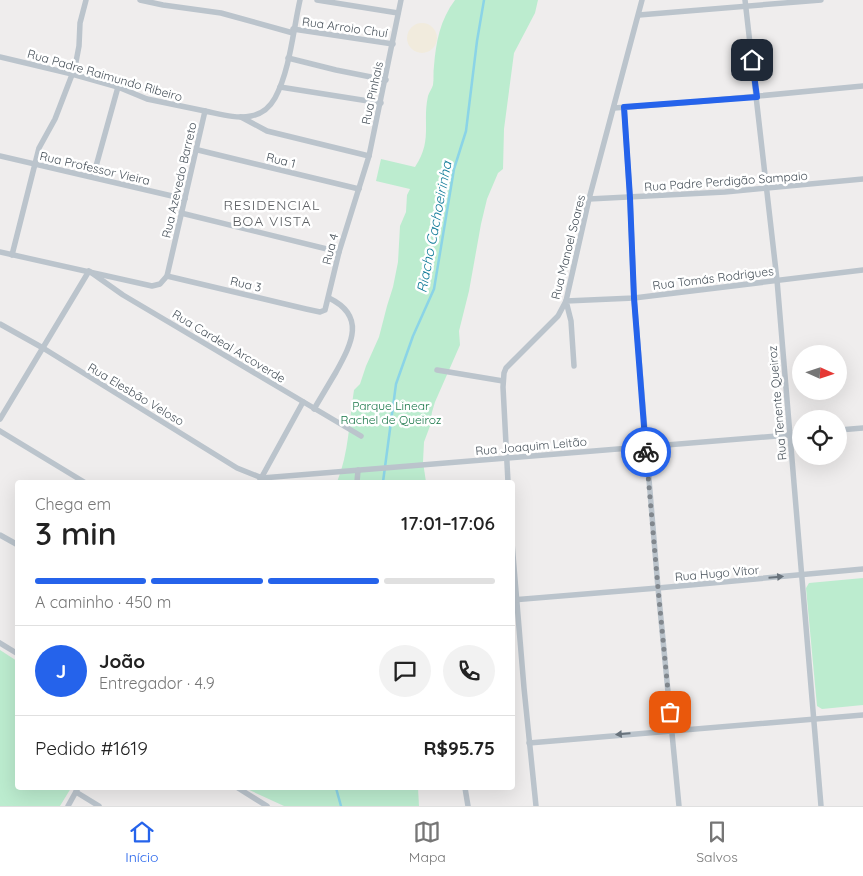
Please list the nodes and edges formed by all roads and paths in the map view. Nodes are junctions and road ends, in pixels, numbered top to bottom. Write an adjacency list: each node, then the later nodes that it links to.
1 (86, 0): 15 (street)
2 (140, 0): 11 (street, Rua Arroio Chuí)
3 (300, 0): 11 (street, Rua Azevedo Barreto)
4 (318, 0): 9 (street)
5 (401, 0): 9 (street, Rua Pinhais)
6 (642, 0): 10 (street, Rua Manoel Soares)
7 (821, 0): 8 (street)
8 (745, 3): 10 (street); 20 (street, Rua Tenente Queiroz)
9 (398, 13): 12 (street, Rua Pinhais)
10 (639, 15): 23 (street, Rua Manoel Soares)
11 (293, 31): 12 (street, Rua Arroio Chuí); 14 (street, Rua Azevedo Barreto)
12 (393, 44): 16 (street, Rua Pinhais)
13 (0, 57): 15 (street, Rua Padre Raimundo Ribeiro)
14 (288, 58): 16 (street); 18 (street, Rua Azevedo Barreto)
15 (72, 74): 19 (street, Rua Padre Raimundo Ribeiro); 29 (street)
16 (386, 80): 21 (street, Rua Pinhais)
17 (863, 86): 20 (street)
18 (280, 87): 21 (street); 25 (street, Rua Azevedo Barreto)
19 (118, 88): 24 (street, Rua Padre Raimundo Ribeiro); 30 (street)
20 (757, 97): 22 (street); 32 (street, Rua Tenente Queiroz)
21 (381, 103): 28 (street, Rua Pinhais)
22 (624, 107): 23 (street); 34 (street)
23 (614, 108): 36 (street, Rua Manoel Soares)
24 (205, 112): 25 (street, Rua Azevedo Barreto); 26 (street, Rua Azevedo Barreto)
25 (241, 118): 28 (street)
26 (198, 150): 33 (street, Rua 1); 35 (street, Rua Azevedo Barreto)
27 (0, 156): 29 (street, Rua Professor Vieira)
28 (369, 156): 33 (street, Rua Pinhais)
29 (35, 164): 30 (street, Rua Professor Vieira); 40 (street)
30 (93, 177): 35 (street, Rua Professor Vieira)
31 (863, 179): 32 (street, Rua Padre Perdigão Sampaio)
32 (766, 189): 34 (street, Rua Padre Perdigão Sampaio); 44 (street, Rua Tenente Queiroz)
33 (359, 190): 39 (street, Rua 4)
34 (630, 198): 36 (street, Rua Padre Perdigão Sampaio); 46 (street)
35 (185, 199): 37 (street, Rua Azevedo Barreto)
36 (590, 199): 47 (street, Rua Manoel Soares)
37 (182, 213): 39 (street); 43 (street, Rua Azevedo Barreto)
38 (0, 252): 40 (street, Rua Cardeal Arcoverde)
39 (339, 252): 45 (street, Rua 4)
40 (12, 255): 42 (street, Rua Cardeal Arcoverde)
41 (863, 270): 44 (street, Rua Tomás Rodrigues)
42 (89, 271): 43 (street, Rua Cardeal Arcoverde); 50 (street); 54 (street, Rua Cardeal Arcoverde)
43 (165, 279): 48 (street, Rua 3)
44 (777, 280): 46 (street, Rua Tomás Rodrigues); 60 (street, Rua Tenente Queiroz)
45 (328, 298): 48 (street, Rua 4); 55 (street)
46 (634, 298): 47 (street, Rua Tomás Rodrigues); 62 (street)
47 (566, 301): 51 (street); 53 (street, Rua Manoel Soares)
48 (320, 312)
49 (0, 324): 50 (street, Rua Elesbão Veloso)
50 (43, 348): 56 (street); 66 (street, Rua Elesbão Veloso)
51 (574, 366)
52 (437, 370): 53 (street)
53 (503, 380): 63 (street)
54 (303, 402): 55 (street, Rua Cardeal Arcoverde); 66 (street)
55 (314, 409): 61 (street, Rua Cardeal Arcoverde)
56 (0, 419)
57 (863, 428): 58 (street)
58 (847, 429)
59 (0, 431): 65 (street)
60 (790, 435): 62 (street, Rua Joaquim Leitão); 72 (street, Rua Tenente Queiroz)
61 (361, 436)
62 (646, 447): 63 (street, Rua Joaquim Leitão); 73 (street)
63 (506, 458): 64 (street, Rua Joaquim Leitão); 68 (street)
64 (358, 470): 66 (street, Rua Joaquim Leitão); 67 (street)
65 (81, 480)
66 (260, 480)
67 (357, 480)
68 (508, 480)
69 (0, 535): 70 (street)
70 (15, 543)
71 (863, 569): 72 (street, Rua Hugo Vítor)
72 (802, 575): 73 (street, Rua Hugo Vítor, one-way to 72); 78 (street, Rua Tenente Queiroz)
73 (658, 588): 74 (street, Rua Hugo Vítor); 79 (street)
74 (515, 599): 80 (street)
75 (0, 643): 76 (street)
76 (15, 652)
77 (863, 714): 78 (street)
78 (814, 720): 79 (street); 90 (street, Rua Tenente Queiroz)
79 (672, 730): 80 (street, one-way to 80); 89 (street)
80 (529, 743): 88 (street)
81 (77, 790): 84 (street); 85 (street)
82 (241, 790): 86 (street)
83 (466, 790): 87 (street)
84 (68, 806)
85 (100, 806)
86 (267, 806)
87 (468, 806)
88 (536, 806)
89 (679, 806)
90 (821, 806)

